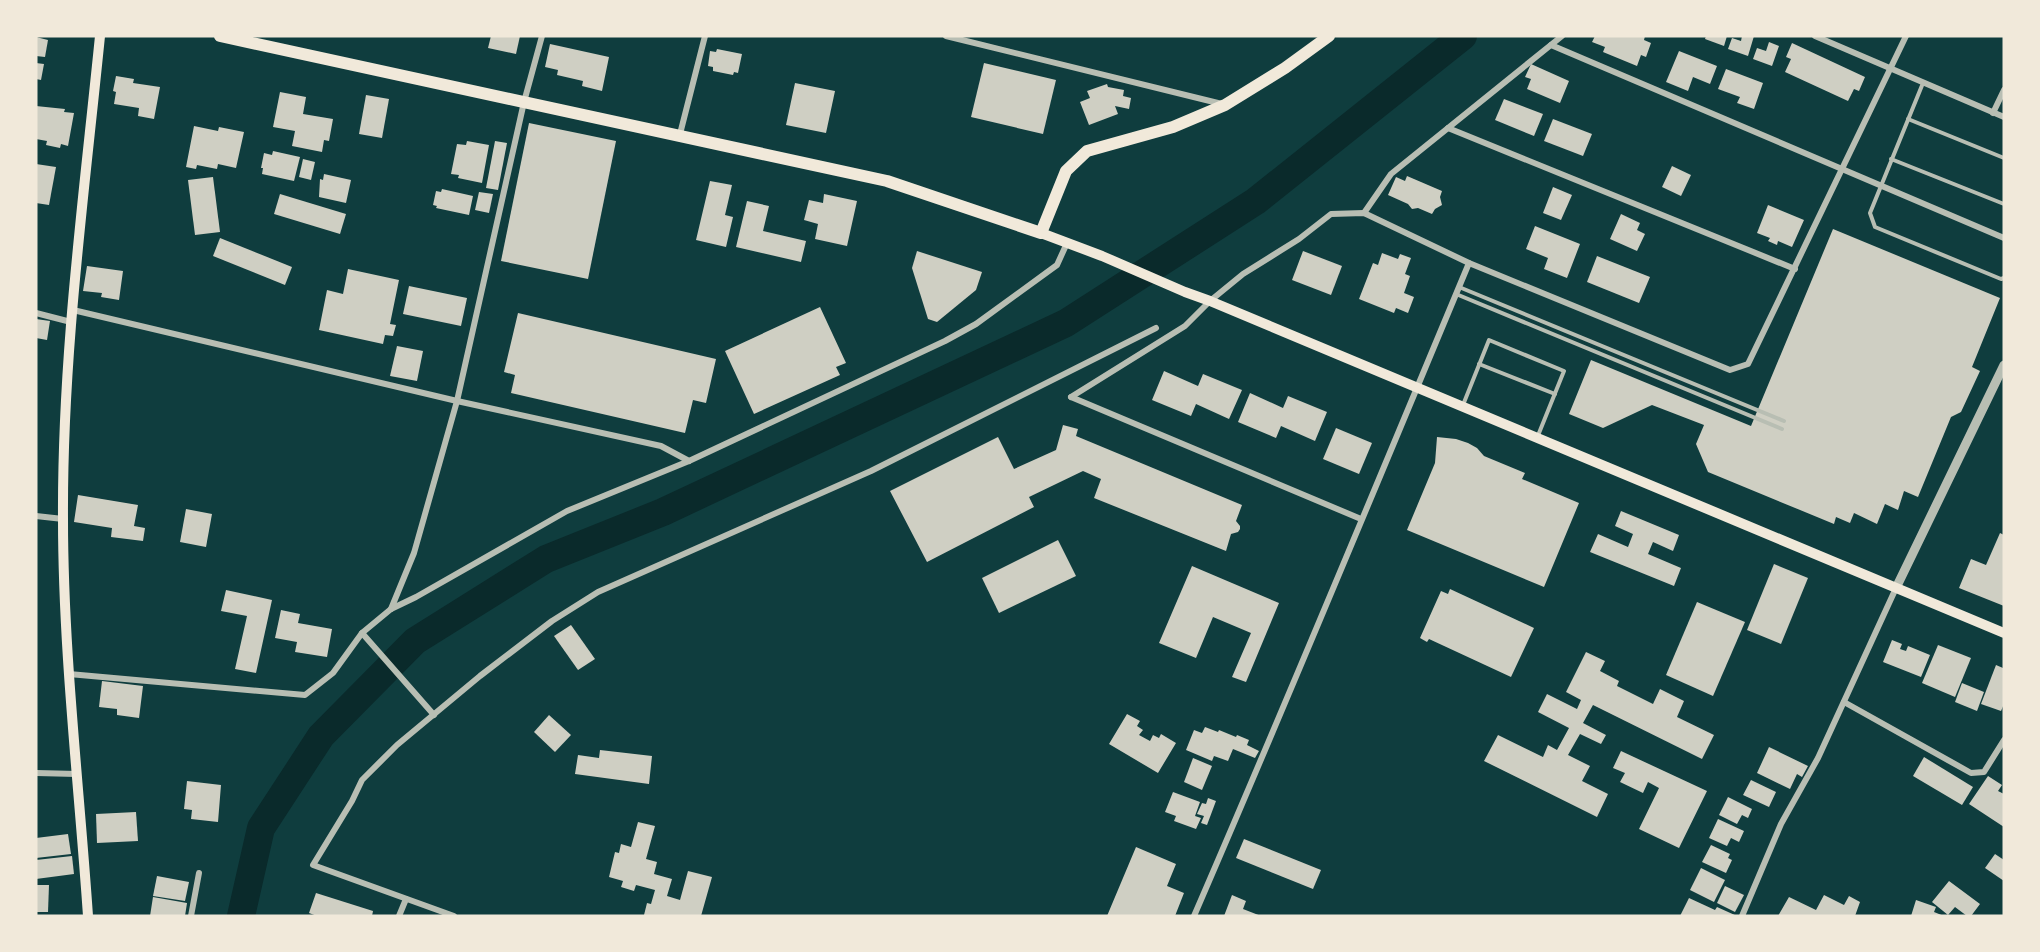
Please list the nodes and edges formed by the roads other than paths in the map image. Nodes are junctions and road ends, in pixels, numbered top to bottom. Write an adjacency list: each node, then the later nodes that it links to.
1 (100, 36): 35 (main road)
2 (220, 36): 14 (highway)
3 (542, 36): 14 (street)
4 (705, 36): 20 (street)
5 (946, 36): 15 (street)
6 (1329, 36): 15 (highway)
7 (1562, 36): 10 (street)
8 (1815, 36): 11 (street)
9 (1906, 36): 11 (street)
10 (1551, 45): 19 (street); 23 (street)
11 (1890, 70): 12 (street); 23 (street)
12 (1923, 83): 16 (street); 18 (lane)
13 (2004, 90): 16 (street)
14 (524, 102): 20 (highway); 43 (street)
15 (1225, 105): 27 (highway)
16 (1993, 113): 17 (street)
17 (2004, 117)
18 (1908, 119): 21 (lane); 22 (lane)
19 (1448, 128): 26 (street); 31 (street)
20 (680, 135): 27 (highway)
21 (2004, 158)
22 (1891, 159): 24 (lane); 25 (lane)
23 (1843, 170): 24 (street); 31 (street)
24 (1880, 186): 28 (street); 32 (lane)
25 (2004, 204)
26 (1364, 213): 30 (street); 34 (street)
27 (1041, 233): 29 (main road)
28 (2004, 238)
29 (1067, 243): 34 (main road); 48 (street)
30 (1469, 262): 31 (street); 33 (street)
31 (1795, 269)
32 (2004, 278)
33 (1458, 291): 41 (street); 45 (lane); 46 (lane)
34 (1210, 301): 41 (main road); 51 (street)
35 (73, 310): 37 (main road); 43 (street)
36 (36, 313): 37 (street)
37 (71, 322): 50 (main road)
38 (1156, 328): 58 (street)
39 (1479, 364): 42 (lane); 42 (lane); 44 (lane)
40 (2004, 365): 52 (street)
41 (1417, 388): 44 (main road); 51 (street)
42 (1554, 394): 47 (lane)
43 (457, 401): 48 (street); 53 (street)
44 (1462, 407): 47 (main road)
45 (1784, 421)
46 (1782, 429)
47 (1537, 438): 52 (main road)
48 (689, 461): 53 (street)
49 (36, 516): 50 (street)
50 (63, 519): 56 (main road)
51 (1361, 519): 68 (street)
52 (1896, 588): 55 (main road); 57 (street)
53 (391, 609): 54 (street)
54 (362, 633): 56 (street); 58 (street)
55 (2004, 633)
56 (69, 674): 61 (main road)
57 (1844, 702): 59 (street); 69 (street)
58 (434, 715): 63 (street)
59 (2004, 740)
60 (36, 773): 61 (street)
61 (78, 774): 64 (main road)
62 (199, 873): 65 (street)
63 (406, 898): 66 (street); 67 (street)
64 (88, 916)
65 (192, 916)
66 (399, 916)
67 (454, 916)
68 (1194, 916)
69 (1742, 916)

